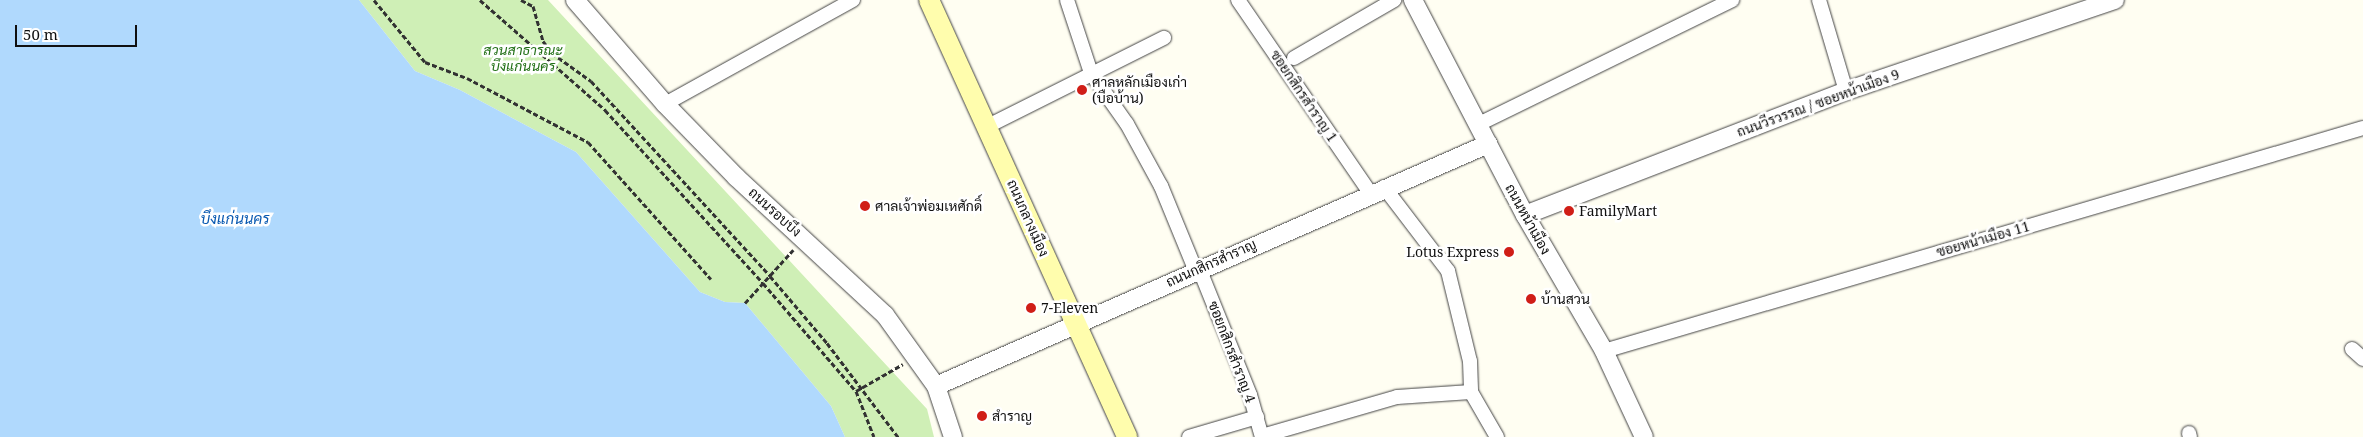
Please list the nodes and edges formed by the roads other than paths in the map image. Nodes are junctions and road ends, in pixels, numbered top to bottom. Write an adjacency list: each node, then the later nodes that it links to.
1 (575, 0): 15 (street, ถนนรอบบึง)
2 (853, 0): 15 (street)
3 (929, 0): 17 (main road, ถนนกลางเมือง)
4 (1067, 0): 13 (street, ซอยกสิกรสำราญ 4)
5 (1238, 0): 20 (street, ซอยกสิกรสำราญ 1)
6 (1394, 0): 12 (street)
7 (1413, 0): 16 (street, ถนนหน้าเมือง)
8 (1732, 0): 16 (street)
9 (1819, 0): 14 (street)
10 (2115, 0): 14 (street, ถนนวีรวรรณ / ซอยหน้าเมือง 9)
11 (1164, 38): 13 (street)
12 (1294, 58)
13 (1091, 73): 17 (street); 22 (street, ซอยกสิกรสำราญ 4)
14 (1846, 91): 21 (street, ถนนวีรวรรณ / ซอยหน้าเมือง 9)
15 (665, 104): 27 (street, ถนนรอบบึง)
16 (1479, 124): 19 (street, ถนนหน้าเมือง)
17 (988, 126): 23 (main road, ถนนกลางเมือง)
18 (2363, 128): 25 (street, ซอยหน้าเมือง 11)
19 (1488, 144): 20 (street, ถนนกสิกรสำราญ); 21 (street, ถนนหน้าเมือง)
20 (1377, 190): 22 (street, ถนนกสิกรสำราญ); 28 (street, ซอยกสิกรสำราญ 1)
21 (1525, 215): 25 (street, ถนนหน้าเมือง)
22 (1197, 268): 23 (street, ถนนกสิกรสำราญ); 29 (street, ซอยกสิกรสำราญ 4)
23 (1075, 326): 27 (street, ถนนกสิกรสำราญ); 32 (main road, ถนนกลางเมือง)
24 (2352, 349): 26 (street)
25 (1604, 351): 35 (street, ถนนหน้าเมือง)
26 (2363, 359)
27 (936, 386): 31 (street, ถนนรอบบึง)
28 (1471, 392): 30 (street); 34 (street)
29 (1257, 418): 30 (street, ซอยกสิกรสำราญ 4); 33 (street)
30 (1262, 436)
31 (953, 437)
32 (1127, 437)
33 (1189, 437)
34 (1497, 437)
35 (1644, 437)

